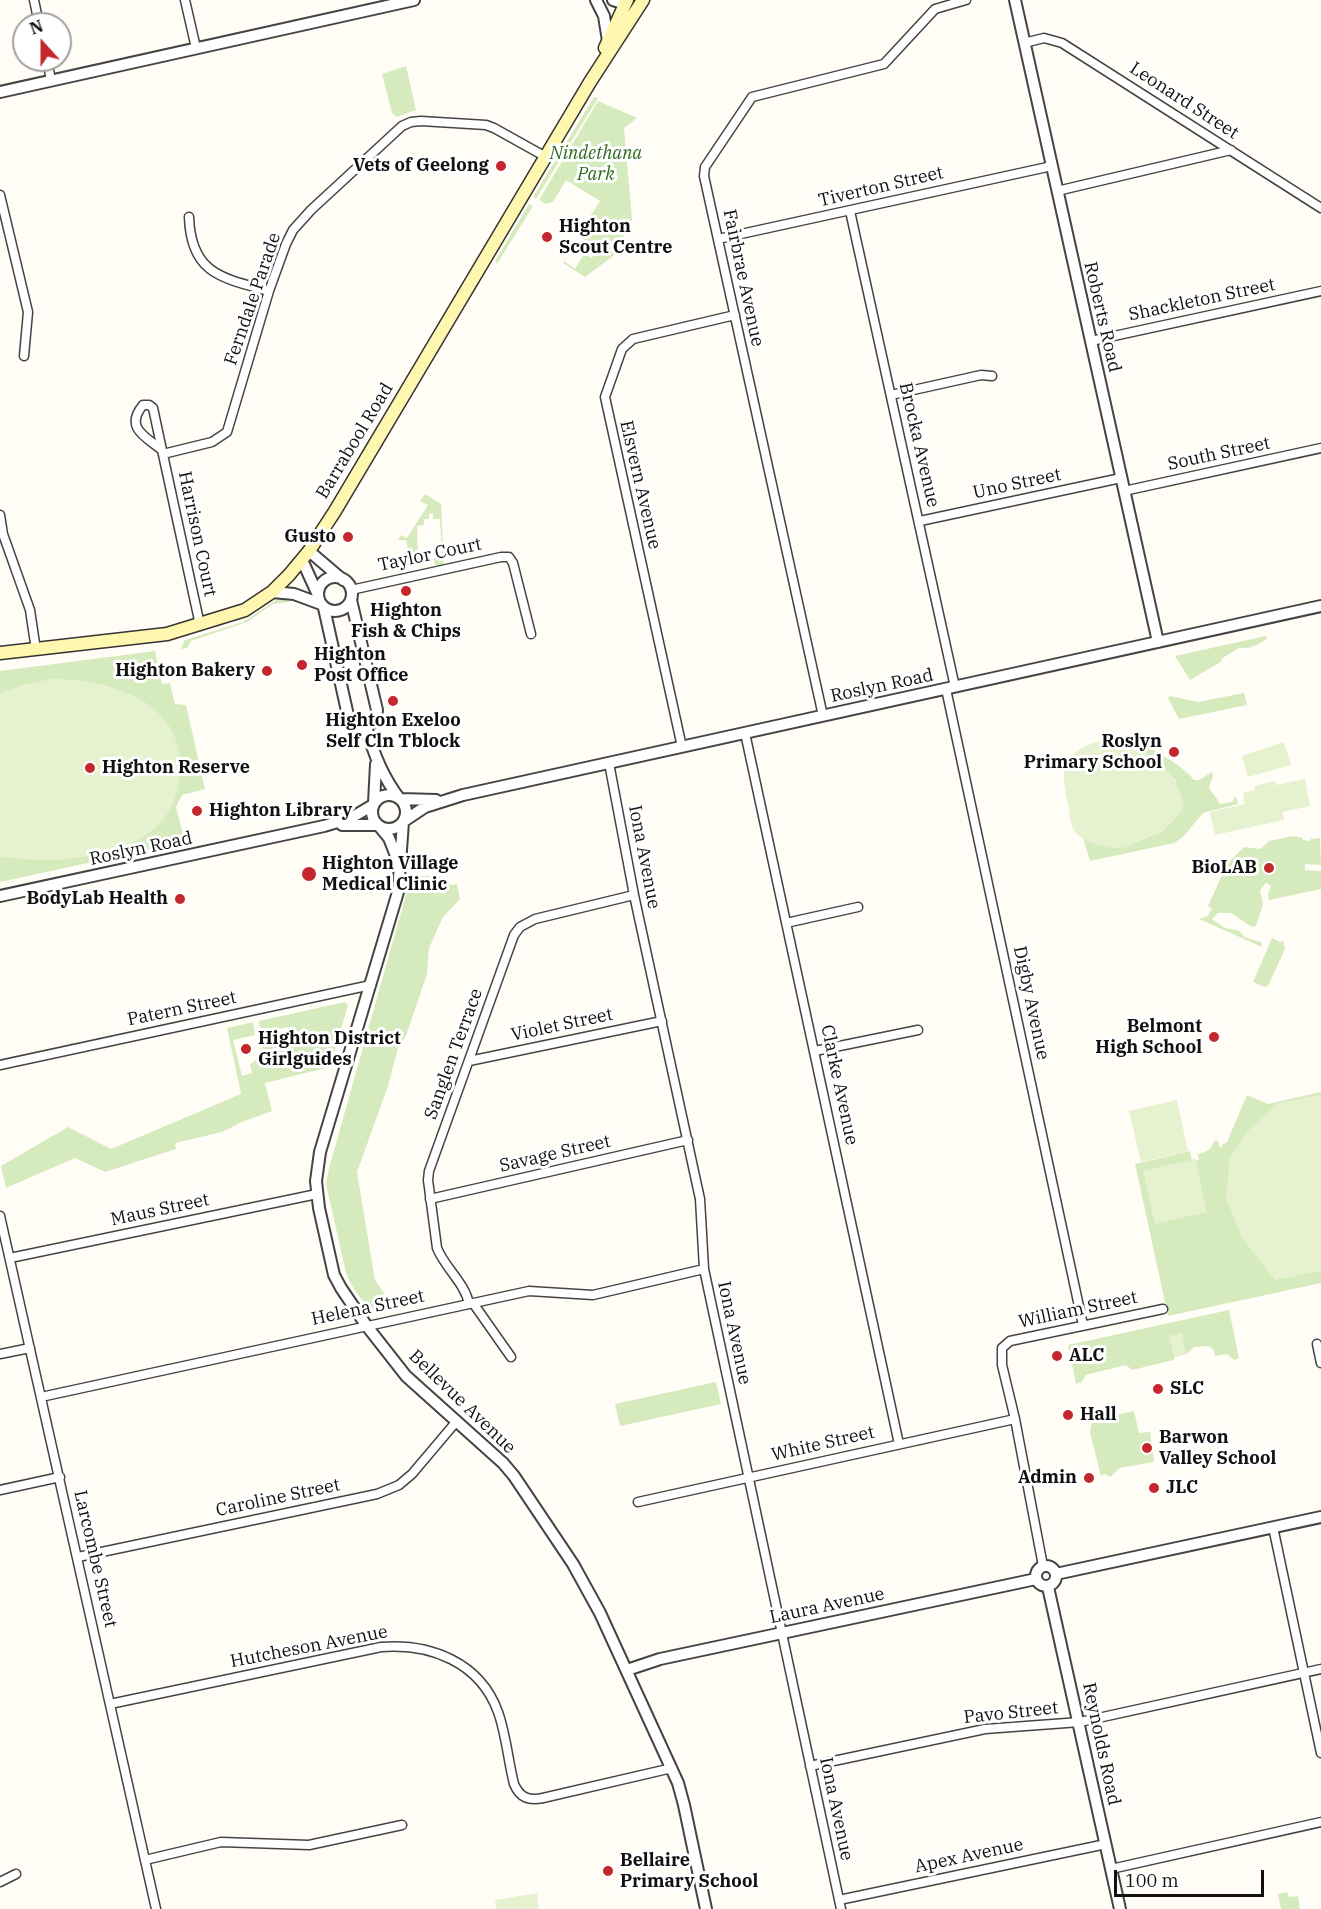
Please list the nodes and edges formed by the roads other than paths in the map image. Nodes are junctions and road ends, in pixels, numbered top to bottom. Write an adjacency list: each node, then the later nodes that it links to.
1 (185, 0): 9 (street)
2 (414, 0): 9 (street)
3 (596, 0): 7 (street)
4 (966, 0): 22 (street, Fairbrae Avenue)
5 (1015, 0): 8 (street, Roberts Road)
6 (631, 1): 7 (main road, Barrabool Road); 12 (main road, Barrabool Road)
7 (608, 42): 12 (main road, Barrabool Road)
8 (1024, 43): 14 (street, Leonard Street); 16 (street, Roberts Road)
9 (196, 48): 11 (street)
10 (49, 72): 11 (street)
11 (51, 80): 13 (street)
12 (590, 82): 15 (main road, Barrabool Road)
13 (0, 92)
14 (1231, 150): 17 (street); 19 (street, Leonard Street)
15 (546, 157): 23 (street, Ferndale Parade); 36 (main road, Barrabool Road)
16 (1052, 166): 17 (street, Roberts Road); 20 (street, Tiverton Street)
17 (1057, 191): 26 (street, Roberts Road)
18 (0, 195): 27 (street)
19 (1321, 208)
20 (849, 211): 22 (street, Tiverton Street); 29 (street, Brocka Avenue)
21 (189, 217): 23 (street)
22 (718, 239): 25 (street, Fairbrae Avenue)
23 (269, 291): 31 (street, Ferndale Parade)
24 (1321, 291): 26 (street, Shackleton Street)
25 (735, 315): 48 (street, Fairbrae Avenue); 51 (street, Elsvern Avenue)
26 (1091, 341): 32 (street, Roberts Road)
27 (24, 356)
28 (992, 376): 29 (street)
29 (891, 395): 35 (street, Brocka Avenue)
30 (1321, 448): 33 (street, South Street)
31 (163, 452): 31 (street, Harrison Court); 42 (street, Harrison Court)
32 (1121, 478): 33 (street, Roberts Road); 35 (street, Uno Street)
33 (1124, 491): 44 (street, Roberts Road)
34 (0, 515): 45 (street)
35 (920, 521): 47 (street, Brocka Avenue)
36 (305, 555): 37 (street); 38 (main road, Barrabool Road); 40 (street)
37 (344, 580): 39 (street); 40 (street)
38 (272, 592): 40 (street); 42 (main road, Barrabool Road)
39 (351, 595): 40 (street); 43 (street, Taylor Court); 49 (street)
40 (321, 602): 49 (street)
41 (1321, 606): 44 (street, Roslyn Road)
42 (200, 625): 45 (main road, Barrabool Road)
43 (531, 634)
44 (1158, 642): 47 (street, Roslyn Road)
45 (31, 651): 46 (main road, Barrabool Road)
46 (0, 655)
47 (951, 688): 48 (street, Roslyn Road); 80 (street, Digby Avenue)
48 (823, 716): 50 (street, Roslyn Road)
49 (366, 726): 52 (street)
50 (745, 733): 51 (street, Roslyn Road); 64 (street, Clarke Avenue)
51 (681, 747): 53 (street, Roslyn Road)
52 (376, 760): 54 (street); 56 (street)
53 (609, 763): 55 (street, Roslyn Road); 61 (street, Iona Avenue)
54 (400, 799): 55 (street, Roslyn Road); 56 (street, Roslyn Road); 57 (street)
55 (450, 799): 57 (street, Roslyn Road)
56 (373, 804): 58 (street, Roslyn Road); 59 (street)
57 (403, 821): 59 (street, Roslyn Road); 60 (street, Bellevue Avenue)
58 (324, 826): 59 (street, Roslyn Road); 62 (street, Roslyn Road)
59 (379, 826): 60 (street, Bellevue Avenue)
60 (400, 867): 65 (street, Bellevue Avenue)
61 (634, 895): 66 (street, Iona Avenue); 69 (street, Sanglen Terrace)
62 (0, 896)
63 (858, 907): 64 (street)
64 (786, 923): 68 (street, Clarke Avenue)
65 (371, 985): 70 (street, Patern Street); 72 (street, Bellevue Avenue)
66 (662, 1021): 69 (street, Violet Street); 71 (street, Iona Avenue)
67 (918, 1030): 68 (street)
68 (815, 1051): 89 (street, Clarke Avenue)
69 (469, 1062): 73 (street, Sanglen Terrace)
70 (0, 1065)
71 (688, 1140): 73 (street, Savage Street); 76 (street, Iona Avenue)
72 (317, 1194): 75 (street, Maus Street); 79 (street, Bellevue Avenue)
73 (430, 1199): 77 (street, Sanglen Terrace)
74 (0, 1216): 75 (street, Larcombe Street)
75 (10, 1258): 82 (street, Larcombe Street)
76 (704, 1269): 77 (street, Helena Street); 91 (street, Iona Avenue)
77 (471, 1304): 79 (street, Helena Street); 84 (street, Sanglen Terrace)
78 (1163, 1309): 80 (street, William Street)
79 (366, 1325): 86 (street, Helena Street); 88 (street, Bellevue Avenue)
80 (1083, 1325): 87 (street, William Street)
81 (1317, 1344): 85 (street)
82 (30, 1348): 83 (street); 86 (street, Larcombe Street)
83 (0, 1354)
84 (512, 1357)
85 (1321, 1363)
86 (41, 1397): 90 (street, Larcombe Street)
87 (1015, 1419): 89 (street, White Street); 97 (street)
88 (456, 1422): 96 (street, Caroline Street); 103 (street, Bellevue Avenue)
89 (900, 1444): 91 (street, White Street)
90 (60, 1478): 92 (street); 96 (street, Larcombe Street)
91 (748, 1478): 93 (street, White Street); 101 (street, Iona Avenue)
92 (0, 1490)
93 (639, 1502)
94 (1321, 1516): 95 (street)
95 (1273, 1527): 98 (street); 104 (street)
96 (78, 1557): 105 (street, Larcombe Street)
97 (1043, 1566): 98 (street); 99 (street)
98 (1056, 1574): 100 (street)
99 (1036, 1579): 100 (street); 101 (street, Laura Avenue)
100 (1048, 1587): 106 (street, Reynolds Road)
101 (782, 1632): 103 (street, Laura Avenue); 108 (street, Iona Avenue)
102 (1321, 1669): 104 (street, Pavo Street)
103 (627, 1670): 109 (street, Bellevue Avenue)
104 (1304, 1672): 106 (street, Pavo Street); 107 (street)
105 (110, 1704): 109 (street, Hutcheson Avenue); 113 (street, Larcombe Street)
106 (1080, 1722): 108 (street, Pavo Street); 112 (street, Reynolds Road)
107 (1321, 1753)
108 (810, 1766): 117 (street, Iona Avenue)
109 (672, 1768): 119 (street, Bellevue Avenue)
110 (1321, 1822): 114 (street)
111 (402, 1825): 113 (street)
112 (1106, 1844): 114 (street, Reynolds Road); 117 (street, Apex Avenue)
113 (144, 1860): 118 (street, Larcombe Street)
114 (1111, 1869): 120 (street, Reynolds Road)
115 (16, 1874): 116 (street)
116 (0, 1882)
117 (840, 1905)
118 (156, 1909)
119 (706, 1909)
120 (1120, 1909)

